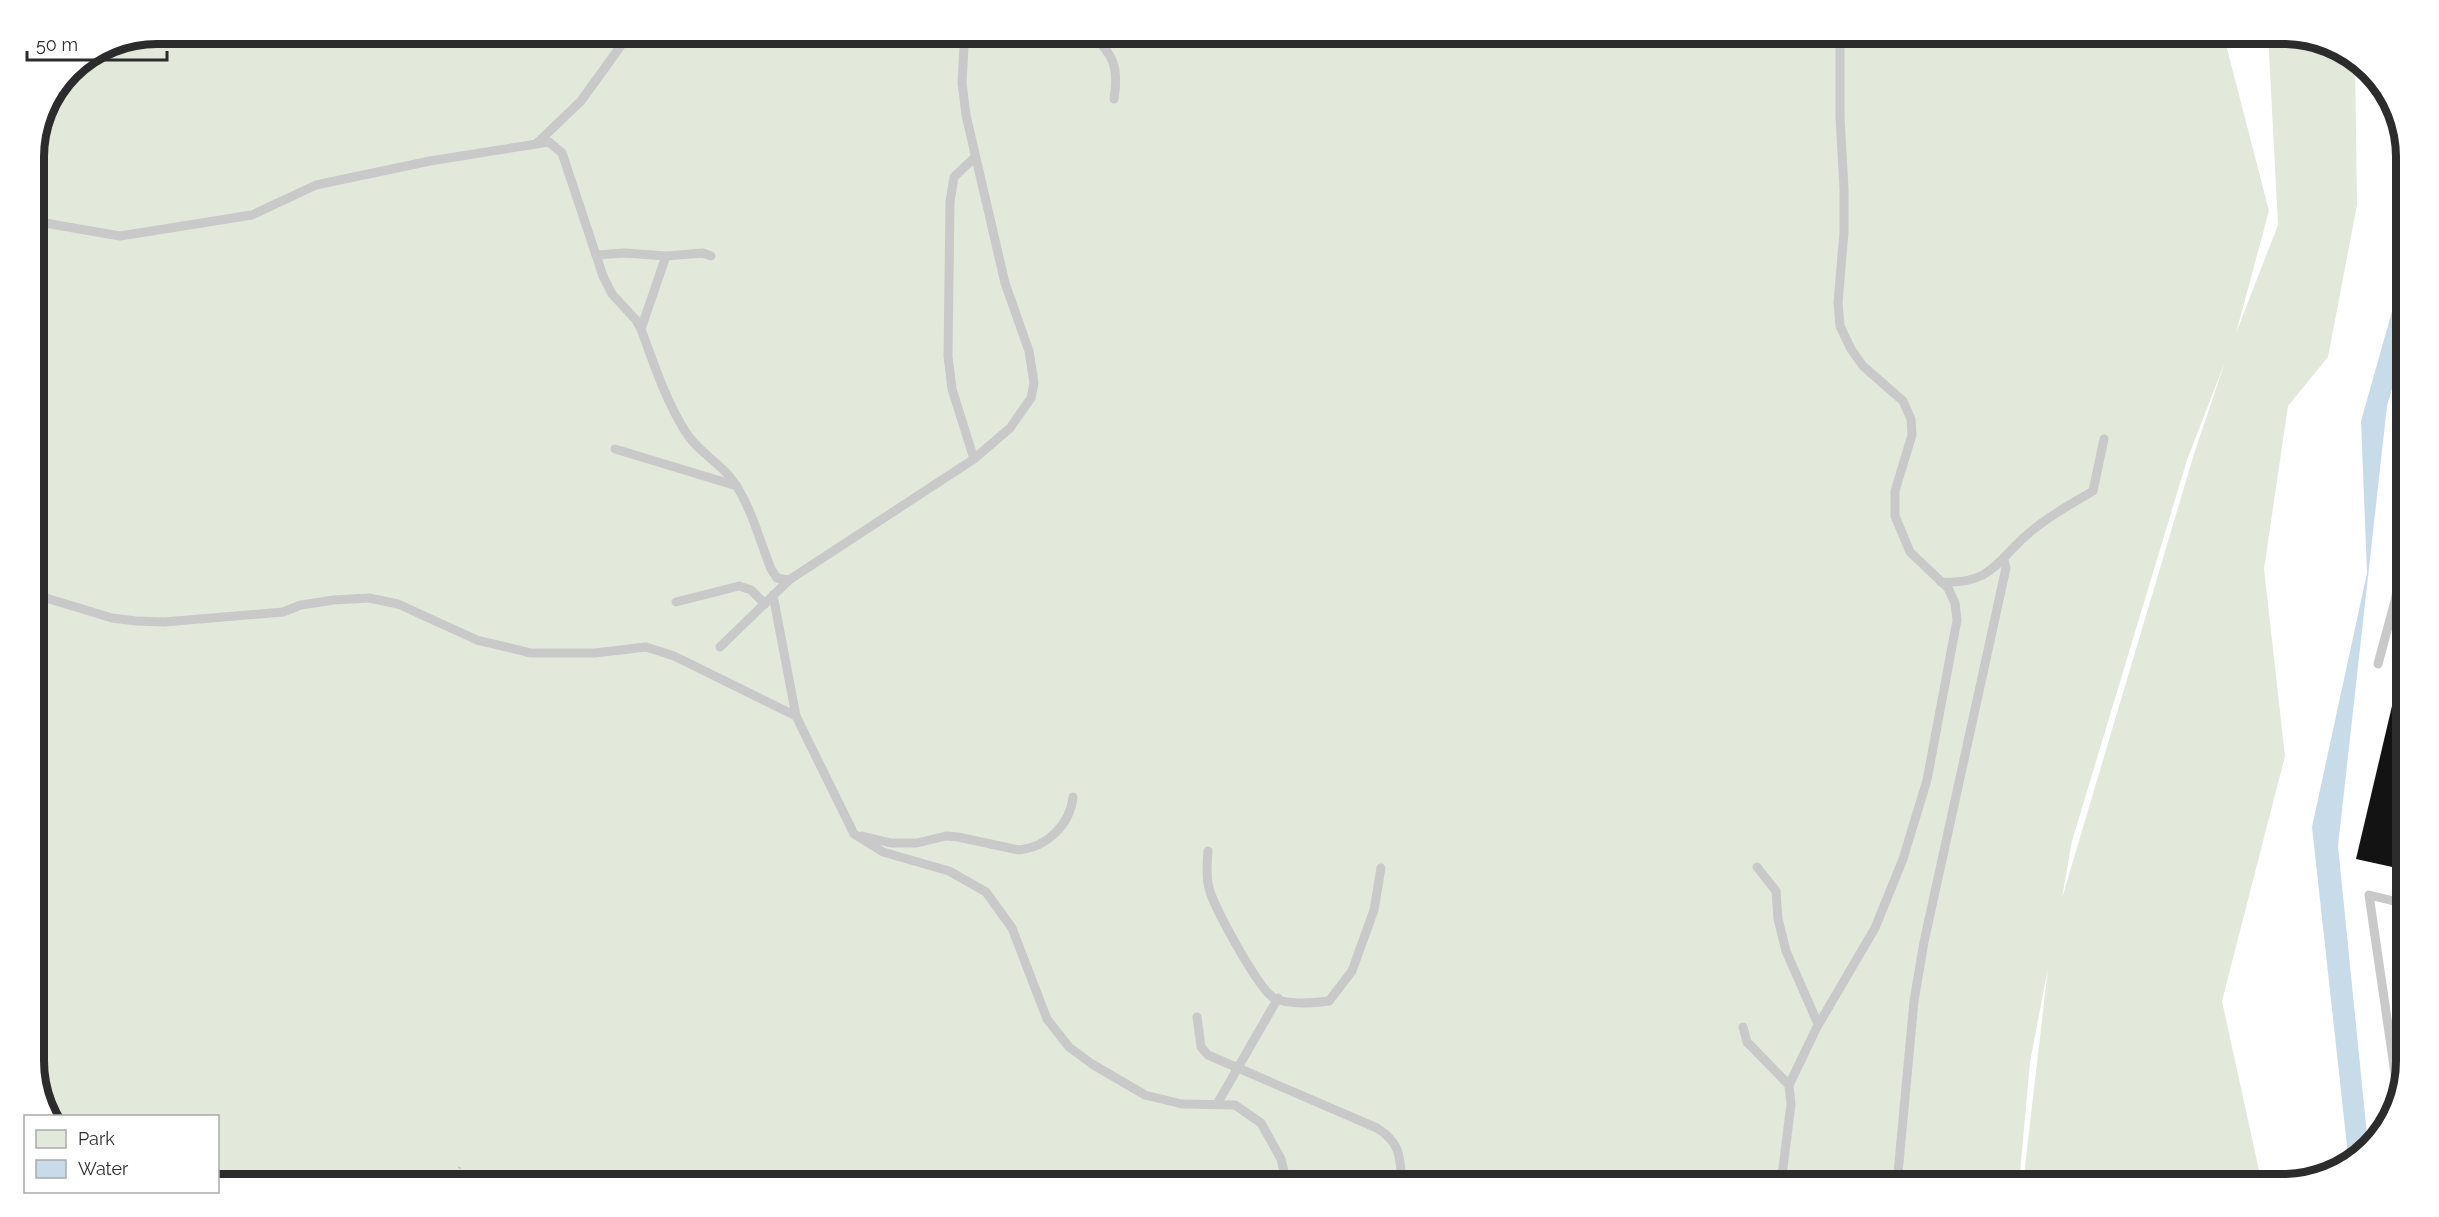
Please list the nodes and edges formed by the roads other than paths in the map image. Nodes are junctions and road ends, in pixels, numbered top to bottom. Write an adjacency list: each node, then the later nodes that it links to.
1 (622, 44): 6 (lane)
2 (965, 44): 7 (lane)
3 (1102, 44): 5 (lane)
4 (1840, 44): 19 (lane)
5 (1114, 99)
6 (536, 144): 8 (lane); 9 (lane)
7 (975, 157): 15 (lane); 15 (lane)
8 (44, 223)
9 (596, 255): 10 (lane); 12 (lane)
10 (666, 256): 11 (lane); 12 (lane)
11 (711, 256)
12 (641, 329): 16 (lane)
13 (2103, 439): 17 (lane)
14 (615, 449): 16 (lane)
15 (974, 459): 18 (lane)
16 (737, 486): 18 (lane)
17 (2004, 560): 19 (lane); 45 (lane)
18 (789, 580): 20 (lane)
19 (1941, 582): 36 (lane)
20 (773, 595): 24 (lane); 27 (lane)
21 (44, 597): 27 (lane)
22 (2395, 599): 26 (lane)
23 (676, 602): 24 (lane)
24 (765, 604): 25 (lane)
25 (720, 647)
26 (2378, 664)
27 (796, 716): 29 (lane)
28 (1073, 797): 29 (lane)
29 (854, 834): 41 (lane)
30 (1208, 851): 34 (lane)
31 (1758, 867): 36 (lane)
32 (1381, 868): 34 (lane)
33 (2396, 902): 39 (lane)
34 (1278, 998): 38 (lane)
35 (1197, 1017): 38 (lane)
36 (1818, 1024): 40 (lane)
37 (1743, 1027): 40 (lane)
38 (1238, 1069): 41 (lane); 43 (lane)
39 (2395, 1073)
40 (1790, 1085): 44 (lane)
41 (1217, 1104): 42 (lane)
42 (1284, 1174)
43 (1401, 1174)
44 (1782, 1174)
45 (1898, 1174)

